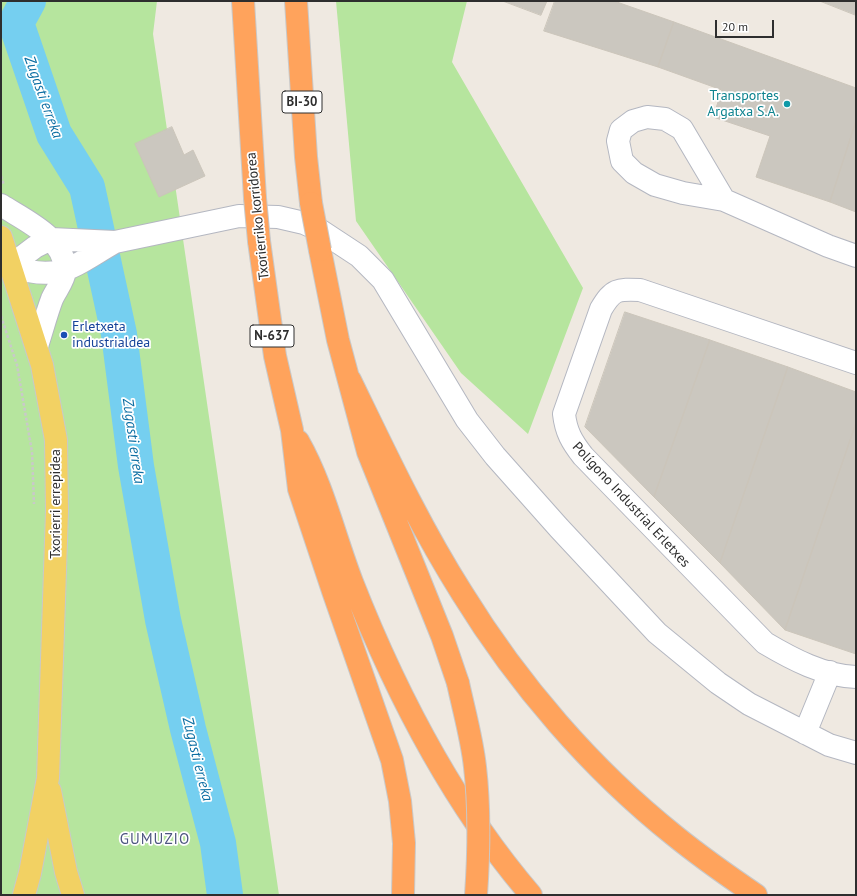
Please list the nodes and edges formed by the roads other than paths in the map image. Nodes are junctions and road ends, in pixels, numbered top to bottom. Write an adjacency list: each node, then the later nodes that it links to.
1 (243, 1): 14 (highway, Txorierriko korridorea / N-637, bridge)
2 (296, 1): 13 (highway, BI-30, bridge)
3 (724, 200): 3 (street); 8 (street)
4 (1, 205): 6 (street)
5 (1, 237): 9 (main road, Txorierri errepidea)
6 (55, 239): 7 (street); 9 (street); 10 (street)
7 (115, 242): 10 (street); 17 (street)
8 (856, 256)
9 (10, 266): 10 (street); 11 (main road, Txorierri errepidea)
10 (68, 270): 11 (street)
11 (36, 346): 19 (main road, Txorierri errepidea)
12 (856, 363): 15 (street, Polígono Industrial Erletxes)
13 (350, 380): 23 (highway, bridge); 25 (highway)
14 (292, 430): 22 (highway); 24 (highway)
15 (830, 672): 16 (street, Polígono Industrial Erletxes); 17 (street)
16 (856, 677)
17 (805, 733): 18 (street)
18 (856, 753)
19 (48, 778): 20 (main road); 21 (main road)
20 (24, 895)
21 (73, 895)
22 (403, 895)
23 (476, 895)
24 (531, 895)
25 (756, 895)

